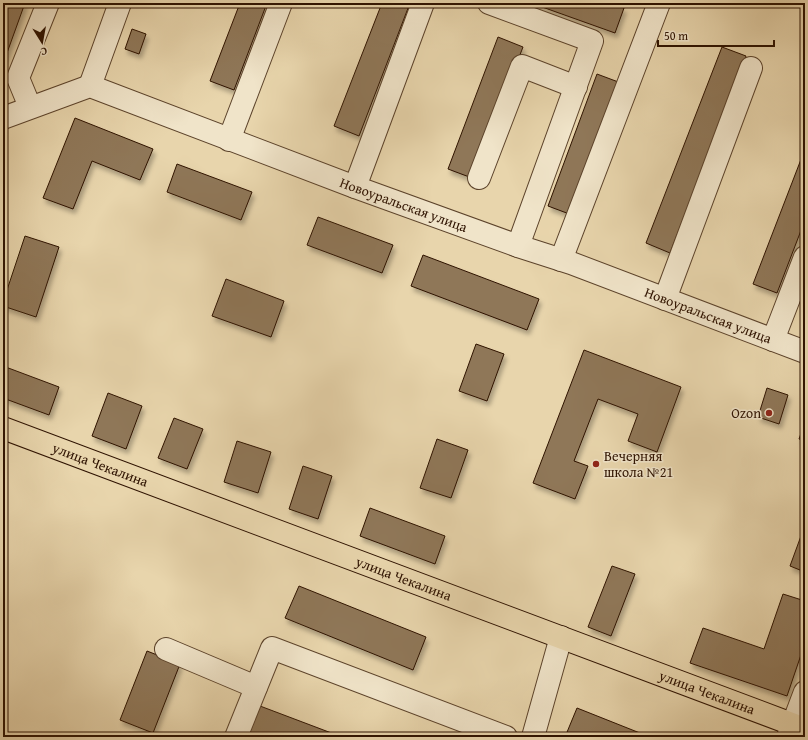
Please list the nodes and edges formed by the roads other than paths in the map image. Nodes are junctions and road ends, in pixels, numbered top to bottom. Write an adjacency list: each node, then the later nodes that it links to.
1 (48, 3): 10 (street)
2 (120, 3): 8 (street)
3 (280, 3): 12 (street)
4 (423, 3): 14 (street)
5 (489, 3): 9 (street)
6 (659, 3): 17 (street)
7 (751, 68): 18 (street)
8 (90, 86): 10 (street); 12 (street, Новоуральская улица)
9 (576, 87): 13 (street); 15 (street)
10 (30, 107): 11 (street)
11 (3, 118)
12 (229, 140): 14 (street, Новоуральская улица)
13 (479, 178)
14 (355, 187): 15 (street, Новоуральская улица)
15 (518, 246): 17 (street, Новоуральская улица)
16 (805, 257): 19 (street)
17 (561, 260): 18 (street, Новоуральская улица)
18 (665, 299): 19 (street, Новоуральская улица)
19 (773, 340): 20 (street, Новоуральская улица)
20 (805, 352)
21 (3, 428): 22 (main road, улица Чекалина)
22 (561, 637): 26 (main road, улица Чекалина); 29 (street)
23 (166, 649): 24 (street)
24 (256, 687): 27 (street); 28 (street)
25 (805, 692): 26 (street)
26 (795, 730)
27 (236, 737)
28 (506, 737)
29 (534, 737)

